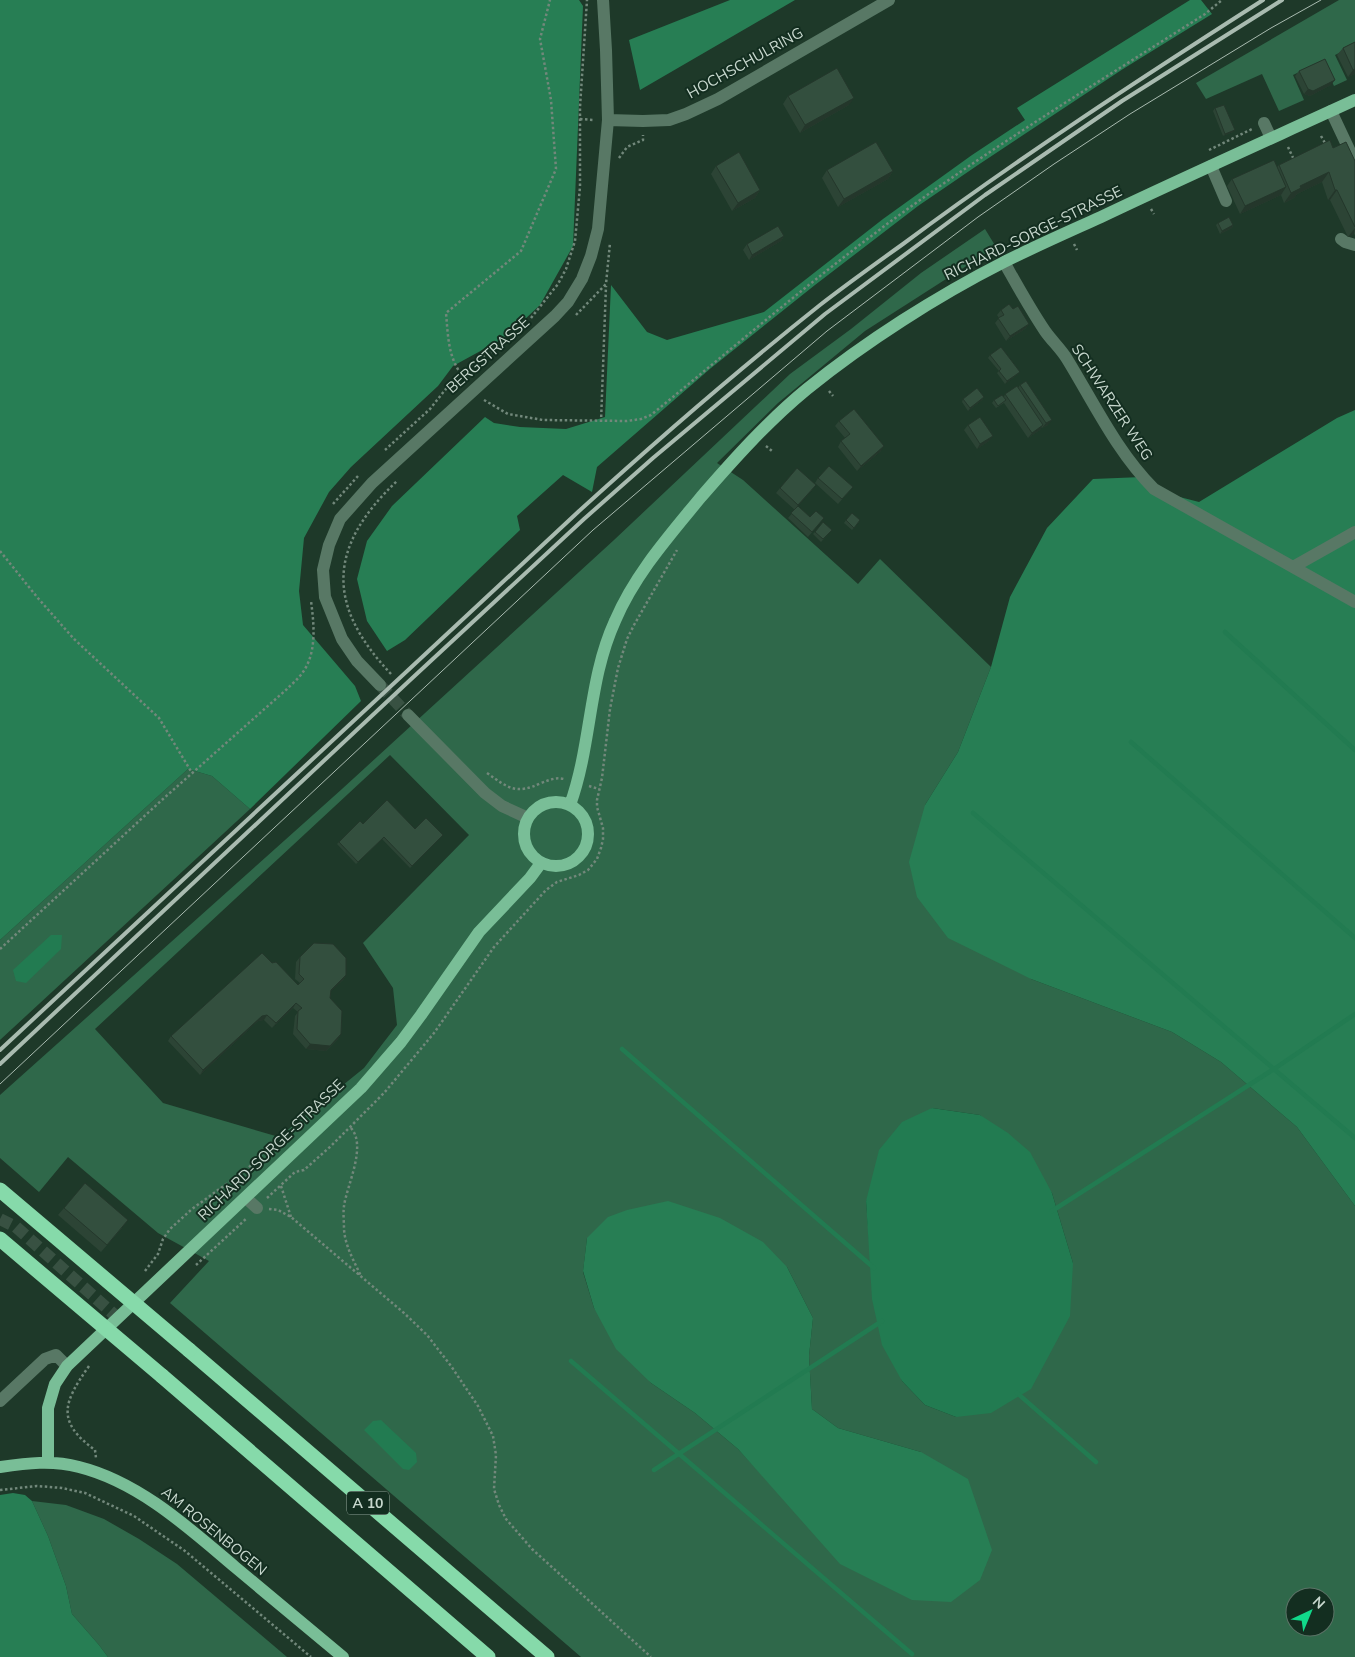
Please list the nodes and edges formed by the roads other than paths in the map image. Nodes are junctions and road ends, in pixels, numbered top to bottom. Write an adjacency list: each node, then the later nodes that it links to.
1 (603, 0): 5 (street, BERGSTRASSE)
2 (889, 0): 5 (street, HOCHSCHULRING)
3 (1355, 100): 4 (main road, RICHARD-SORGE-STRASSE)
4 (1331, 111): 7 (main road, RICHARD-SORGE-STRASSE); 8 (street)
5 (608, 120): 17 (street, BERGSTRASSE)
6 (1264, 123): 7 (street)
7 (1271, 138): 9 (main road, RICHARD-SORGE-STRASSE)
8 (1355, 162)
9 (1211, 166): 10 (street); 13 (main road, RICHARD-SORGE-STRASSE)
10 (1226, 201)
11 (1341, 239): 12 (street)
12 (1355, 245)
13 (1004, 262): 15 (street, SCHWARZER WEG); 19 (main road, RICHARD-SORGE-STRASSE)
14 (1355, 532): 15 (street)
15 (1294, 567): 16 (street, SCHWARZER WEG)
16 (1355, 602)
17 (380, 684)
18 (408, 715): 20 (street)
19 (570, 805): 20 (main road); 21 (main road)
20 (528, 818): 21 (main road)
21 (541, 863): 23 (main road, RICHARD-SORGE-STRASSE)
22 (0, 1190): 32 (highway, A 10, bridge)
23 (246, 1198): 24 (street); 26 (main road, RICHARD-SORGE-STRASSE)
24 (256, 1208)
25 (0, 1239): 31 (highway, A 10, bridge)
26 (67, 1366): 27 (street); 28 (main road, RICHARD-SORGE-STRASSE)
27 (0, 1401)
28 (48, 1462): 29 (main road, AM ROSENBOGEN); 30 (main road, AM ROSENBOGEN)
29 (0, 1467)
30 (343, 1657)
31 (488, 1657)
32 (547, 1657)

